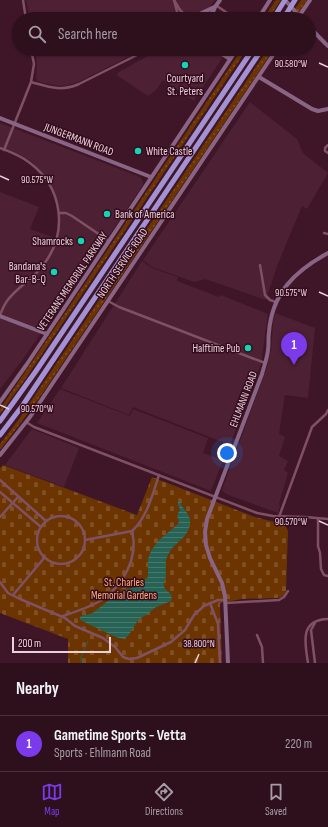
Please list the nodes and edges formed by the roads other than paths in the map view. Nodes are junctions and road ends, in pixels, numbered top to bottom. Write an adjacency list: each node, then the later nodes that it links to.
1 (23, 0): 9 (street)
2 (174, 0): 10 (street); 11 (street)
3 (220, 0): 8 (street)
4 (270, 0): 15 (street)
5 (285, 0): 16 (highway); 18 (street)
6 (295, 0): 17 (highway)
7 (310, 0): 19 (street)
8 (216, 6): 12 (street); 13 (street); 14 (street)
9 (25, 12)
10 (178, 12)
11 (182, 12)
12 (204, 12)
13 (213, 12)
14 (225, 12)
15 (262, 12)
16 (277, 12)
17 (287, 12)
18 (296, 12)
19 (302, 12)
20 (316, 33): 21 (street)
21 (328, 46)
22 (33, 56): 31 (street)
23 (135, 56): 31 (street)
24 (224, 56): 29 (street)
25 (233, 56): 29 (street, VETERANS MEMORIAL PARKWAY)
26 (248, 56): 55 (highway)
27 (257, 56): 57 (highway)
28 (272, 56): 30 (street, NORTH SERVICE ROAD)
29 (230, 60): 39 (street, VETERANS MEMORIAL PARKWAY)
30 (258, 77): 32 (street); 46 (street, NORTH SERVICE ROAD)
31 (31, 82): 34 (street)
32 (328, 109)
33 (0, 118): 34 (street, JUNGERMANN ROAD)
34 (15, 123): 37 (street); 39 (street, JUNGERMANN ROAD)
35 (328, 145): 38 (street)
36 (0, 148): 37 (street)
37 (4, 150): 40 (street)
38 (328, 153)
39 (151, 177): 43 (street, VETERANS MEMORIAL PARKWAY)
40 (59, 213): 43 (street); 48 (street)
41 (324, 233): 42 (street)
42 (328, 234)
43 (109, 241): 49 (street, VETERANS MEMORIAL PARKWAY)
44 (328, 253): 47 (street, EHLMANN ROAD)
45 (260, 265): 47 (street)
46 (108, 301): 50 (street); 56 (street, NORTH SERVICE ROAD)
47 (276, 302): 50 (street, EHLMANN ROAD)
48 (0, 315): 49 (street)
49 (47, 334): 52 (street, VETERANS MEMORIAL PARKWAY)
50 (265, 363): 62 (street, EHLMANN ROAD)
51 (0, 393): 52 (street)
52 (4, 396): 53 (street, VETERANS MEMORIAL PARKWAY)
53 (0, 402)
54 (328, 411): 66 (street)
55 (0, 421)
56 (26, 422): 58 (street, NORTH SERVICE ROAD); 59 (street)
57 (0, 435)
58 (0, 455)
59 (159, 475): 62 (street); 71 (street)
60 (0, 480): 63 (street)
61 (0, 492): 64 (street)
62 (215, 497): 66 (street); 78 (street, EHLMANN ROAD)
63 (18, 498): 64 (street); 69 (street)
64 (13, 503): 65 (street); 70 (street)
65 (0, 517)
66 (279, 517): 67 (street)
67 (318, 518): 68 (street); 74 (street)
68 (328, 519)
69 (46, 521): 70 (street); 72 (street)
70 (41, 528): 73 (street)
71 (132, 531): 72 (street); 80 (street)
72 (85, 540): 73 (street)
73 (45, 557): 77 (street)
74 (328, 576)
75 (0, 582): 77 (street)
76 (288, 591): 78 (street)
77 (13, 595): 80 (street)
78 (225, 601): 79 (street); 85 (street, EHLMANN ROAD)
79 (210, 603): 80 (street); 84 (street)
80 (62, 616)
81 (328, 619): 82 (street)
82 (316, 621): 87 (street); 88 (street)
83 (257, 635): 86 (street)
84 (220, 663)
85 (228, 663)
86 (263, 663)
87 (308, 663)
88 (315, 663)

